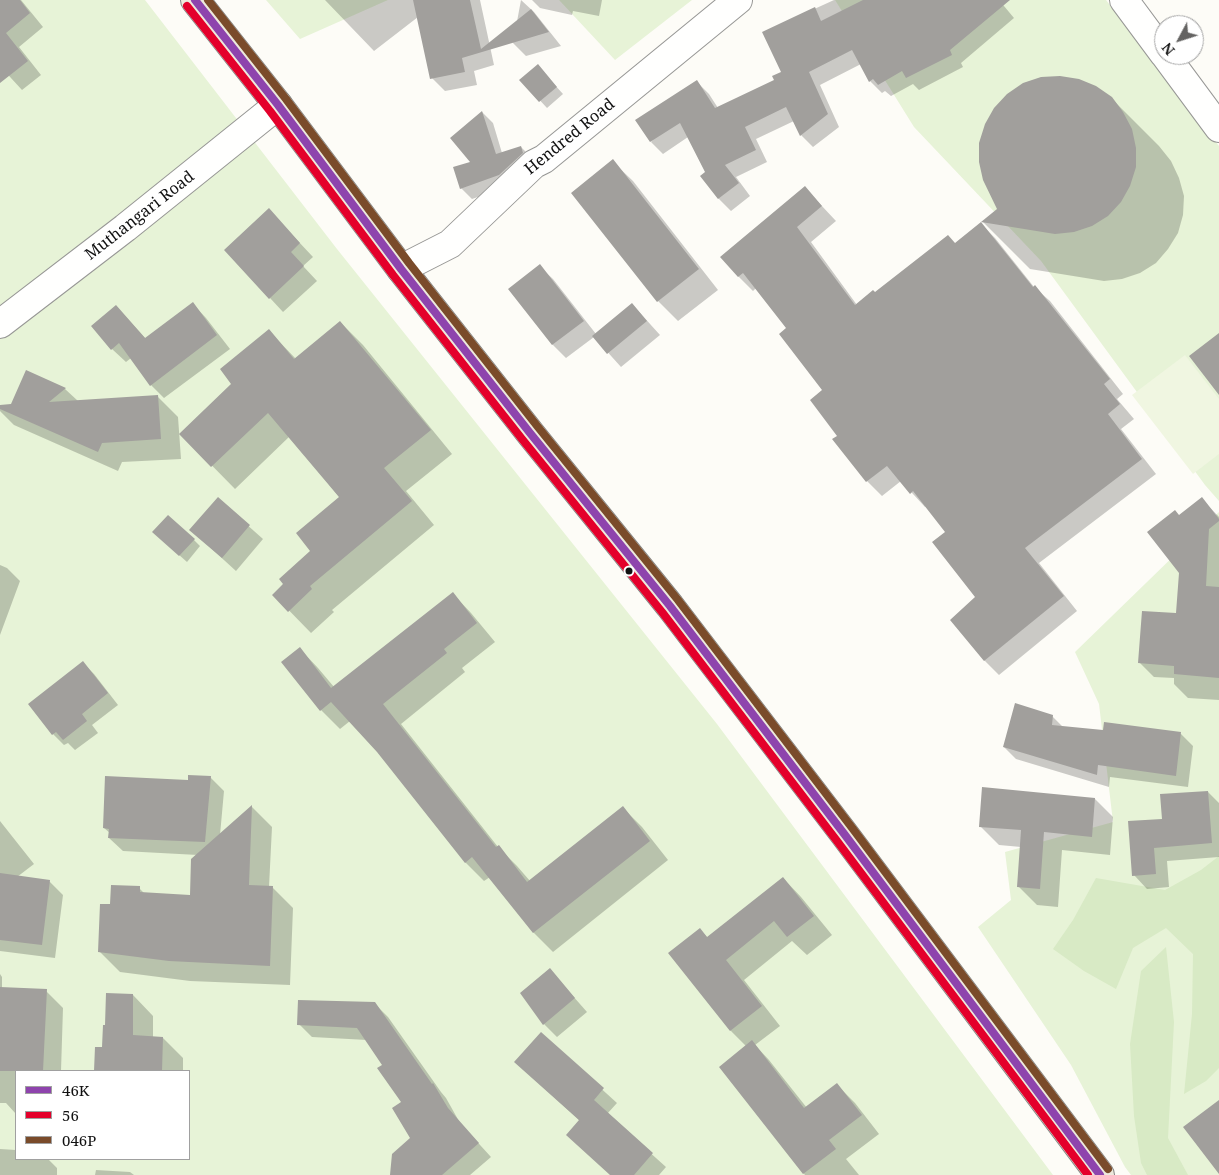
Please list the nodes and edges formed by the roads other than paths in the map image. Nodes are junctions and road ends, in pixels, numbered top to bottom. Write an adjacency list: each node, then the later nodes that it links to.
1 (195, 0): 6 (main road)
2 (738, 0): 8 (street, Hendred Road)
3 (1124, 0): 4 (street)
4 (1154, 40)
5 (1172, 65): 7 (street)
6 (278, 105): 8 (main road); 9 (street, Muthangari Road)
7 (1219, 128)
8 (401, 269): 10 (main road)
9 (0, 324)
10 (1100, 1175)

